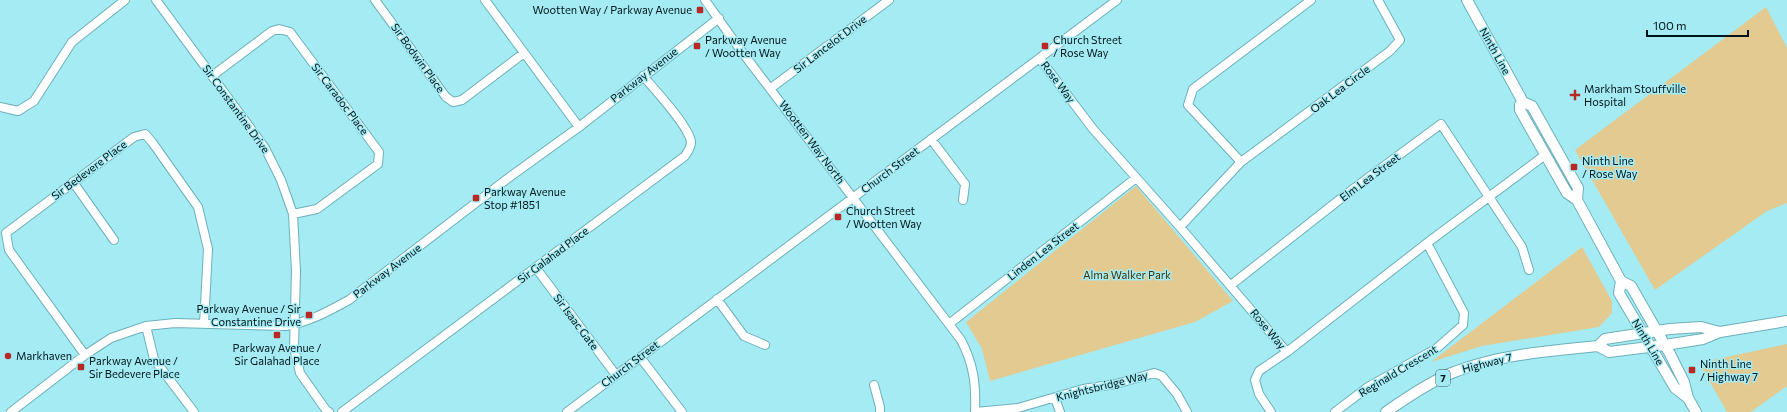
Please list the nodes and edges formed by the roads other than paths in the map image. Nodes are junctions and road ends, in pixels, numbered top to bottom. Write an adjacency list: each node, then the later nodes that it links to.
1 (124, 0): 18 (street)
2 (156, 0): 14 (street, Sir Constantine Drive)
3 (375, 0): 12 (street, Sir Bodwin Place)
4 (485, 0): 12 (street)
5 (705, 0): 11 (street, Wootten Way North)
6 (889, 0): 16 (street, Sir Lancelot Drive)
7 (1117, 0): 13 (street, Church Street)
8 (1311, 0): 22 (street)
9 (1378, 0): 22 (street, Oak Lea Circle)
10 (1467, 0): 17 (main road, Ninth Line)
11 (719, 18): 15 (street, Parkway Avenue); 16 (street, Wootten Way North)
12 (524, 53): 19 (street)
13 (1040, 58): 20 (street, Church Street); 23 (street, Rose Way)
14 (212, 76): 29 (street, Sir Constantine Drive); 29 (street, Sir Caradoc Place)
15 (643, 76): 19 (street, Parkway Avenue); 33 (street, Sir Galahad Place)
16 (771, 88): 26 (street, Wootten Way North)
17 (1522, 102): 21 (main road, Ninth Line); 28 (main road, Ninth Line)
18 (0, 107)
19 (579, 127): 40 (street, Parkway Avenue)
20 (931, 140): 26 (street, Church Street); 27 (street)
21 (1545, 155): 25 (street, Rose Way); 28 (main road, Ninth Line)
22 (1241, 162): 30 (street, Oak Lea Circle)
23 (1136, 178): 30 (street, Rose Way); 41 (street, Linden Lea Street)
24 (73, 182): 31 (street); 39 (street, Sir Bedevere Place); 51 (street, Sir Bedevere Place)
25 (1489, 196): 32 (street, Rose Way); 34 (street); 36 (street, Elm Lea Street)
26 (854, 198): 37 (street, Church Street); 41 (street, Wootten Way North)
27 (963, 200)
28 (1577, 200): 35 (main road, Ninth Line)
29 (293, 214): 40 (street, Sir Constantine Drive)
30 (1180, 227): 36 (street, Rose Way)
31 (114, 240)
32 (1427, 243): 50 (street, Rose Way); 68 (street, Reginald Crescent)
33 (536, 268): 53 (street, Sir Isaac Gate); 60 (street, Sir Galahad Place)
34 (1529, 270)
35 (1621, 281): 43 (main road, Ninth Line); 45 (main road, Ninth Line)
36 (1231, 285): 50 (street, Rose Way)
37 (717, 299): 46 (street); 52 (street, Church Street)
38 (1787, 321): 44 (main road, Highway 7 / 7)
39 (204, 324): 40 (street, Parkway Avenue); 42 (street, Parkway Avenue)
40 (294, 324): 59 (street)
41 (949, 324): 64 (street, Wootten Way North)
42 (146, 326): 51 (street, Parkway Avenue); 58 (street)
43 (1656, 331): 44 (main road, Highway 7 / 7); 45 (main road, Highway 7 / 7); 47 (main road, Ninth Line)
44 (1720, 332): 47 (main road, Highway 7 / 7)
45 (1643, 333): 48 (main road, Highway 7 / 7); 49 (main road, Ninth Line)
46 (765, 345)
47 (1665, 345): 49 (main road, Highway 7 / 7); 56 (main road, Ninth Line)
48 (1598, 346): 49 (main road, Highway 7 / 7); 69 (main road, Highway 7 / 7)
49 (1652, 346): 56 (main road, Ninth Line)
50 (1287, 352): 67 (street)
51 (85, 355): 57 (street, Parkway Avenue)
52 (640, 356): 53 (street, Church Street); 62 (street)
53 (616, 375): 61 (street, Church Street)
54 (874, 386): 63 (street)
55 (1055, 398): 64 (street, Knightsbridge Way); 65 (street); 66 (street, Knightsbridge Way)
56 (1688, 398): 70 (main road, Ninth Line)
57 (11, 412)
58 (194, 412)
59 (329, 412)
60 (342, 412)
61 (567, 412)
62 (682, 412)
63 (880, 412)
64 (975, 412)
65 (1060, 412)
66 (1187, 412)
67 (1271, 412)
68 (1335, 412)
69 (1386, 412)
70 (1696, 412)

